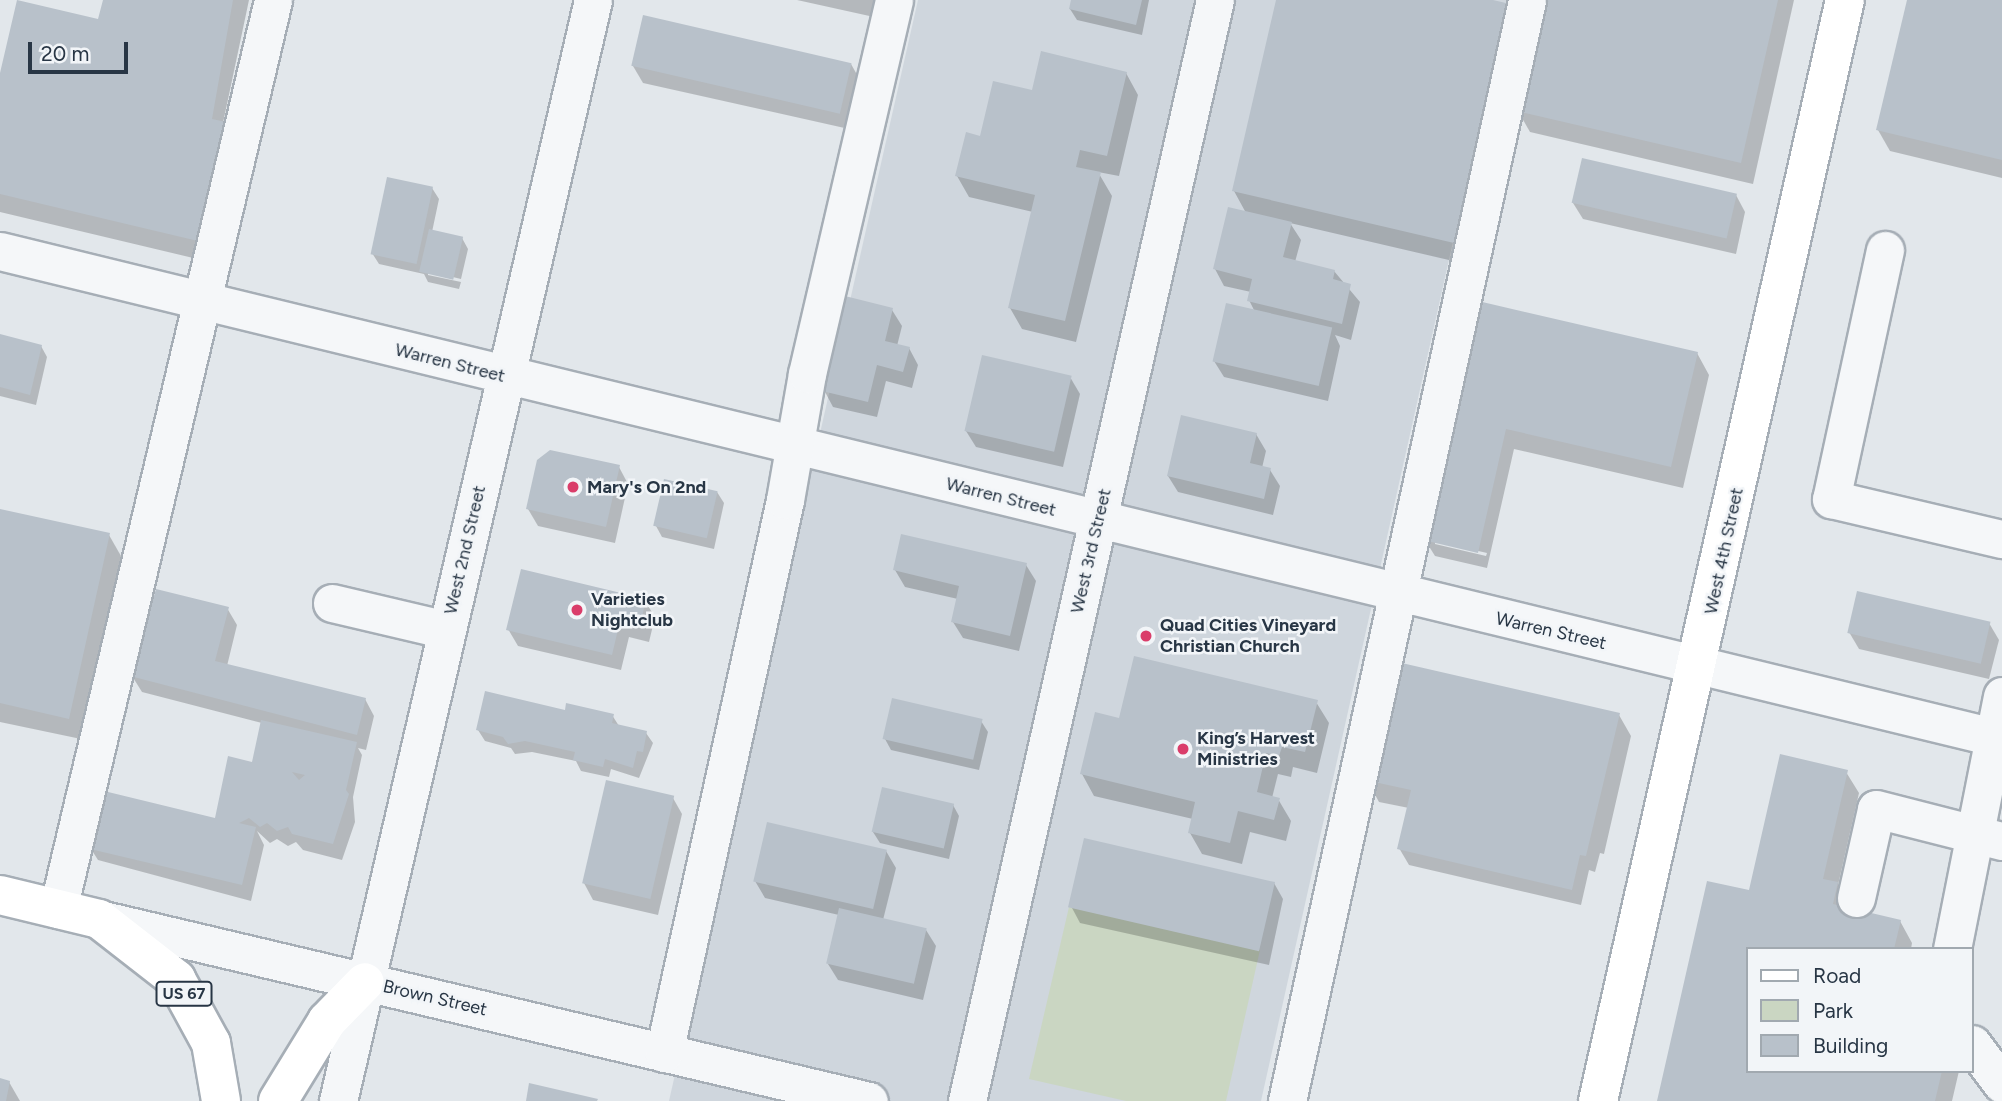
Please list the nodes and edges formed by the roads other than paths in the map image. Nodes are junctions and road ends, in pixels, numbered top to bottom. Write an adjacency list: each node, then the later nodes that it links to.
1 (273, 0): 9 (street)
2 (593, 0): 10 (street, West 2nd Street)
3 (894, 0): 11 (street)
4 (1215, 0): 12 (street, West 3rd Street)
5 (1527, 0): 14 (street)
6 (1845, 0): 17 (main road, West 4th Street)
7 (1885, 250): 13 (street)
8 (0, 251): 9 (street, Warren Street)
9 (199, 301): 10 (street, Warren Street); 23 (street)
10 (506, 377): 11 (street, Warren Street); 16 (street, West 2nd Street)
11 (795, 446): 12 (street, Warren Street); 28 (street)
12 (1098, 521): 14 (street, Warren Street); 34 (street, West 3rd Street)
13 (2002, 539)
14 (1396, 595): 17 (street, Warren Street); 35 (street)
15 (332, 603): 16 (street)
16 (447, 630): 26 (street, West 2nd Street)
17 (1699, 666): 19 (street, Warren Street); 36 (main road, West 4th Street)
18 (2002, 696): 19 (street)
19 (1997, 738): 20 (street)
20 (1988, 837): 22 (street); 25 (street)
21 (0, 895): 23 (main road, Brown Street / US 67)
22 (1856, 898)
23 (58, 909): 24 (main road, Brown Street / US 67)
24 (99, 919): 26 (street, Brown Street); 30 (main road, US 67)
25 (1953, 947)
26 (365, 982): 28 (street, Brown Street); 31 (main road); 32 (street, West 2nd Street)
27 (1974, 1047): 29 (street)
28 (664, 1053): 33 (street, Brown Street)
29 (2002, 1084)
30 (221, 1101)
31 (278, 1101)
32 (338, 1101)
33 (869, 1101)
34 (967, 1101)
35 (1287, 1101)
36 (1598, 1101)

